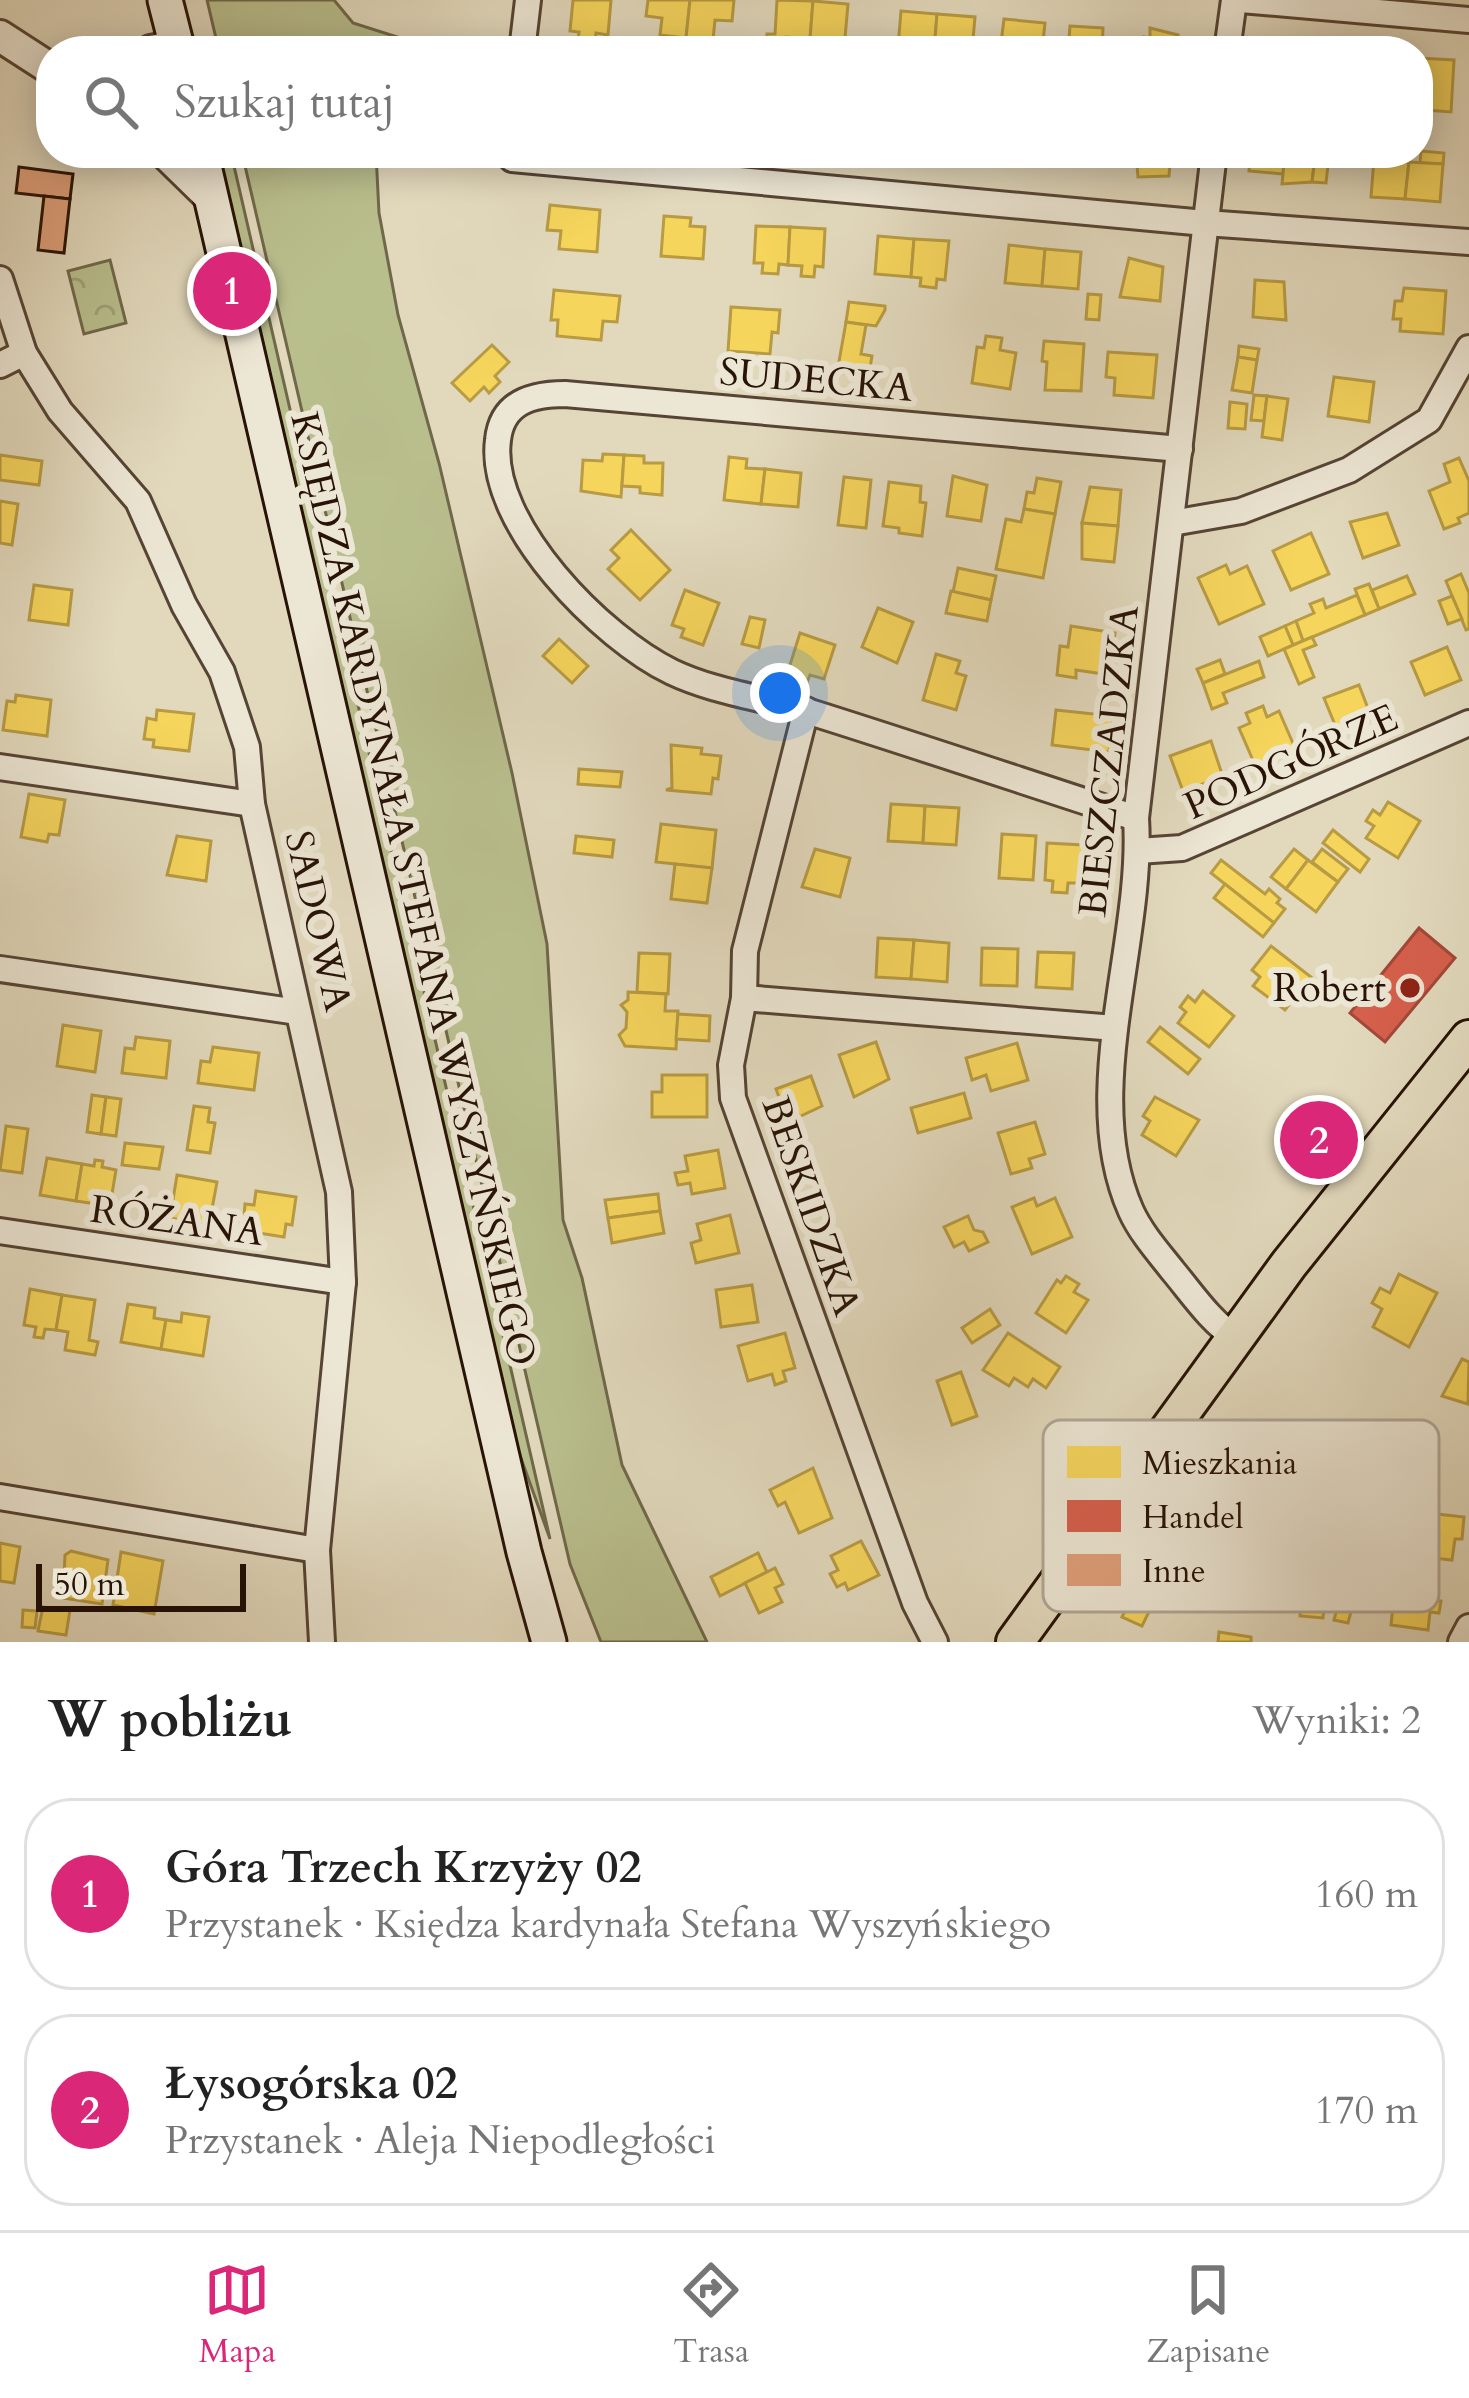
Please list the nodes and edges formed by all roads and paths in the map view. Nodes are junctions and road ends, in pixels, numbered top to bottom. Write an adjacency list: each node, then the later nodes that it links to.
1 (165, 0): 5 (main road)
2 (528, 0): 6 (street)
3 (1237, 0): 4 (street); 7 (street)
4 (1469, 20)
5 (168, 36)
6 (524, 36)
7 (1230, 36)
8 (6, 40): 9 (street); 10 (street)
9 (36, 49)
10 (36, 59)
11 (180, 168): 15 (street)
12 (204, 168): 15 (main road, KSIĘDZA KARDYNAŁA STEFANA WYSZYŃSKIEGO)
13 (636, 168): 16 (street)
14 (1212, 168): 16 (street, BIESZCZADZKA)
15 (211, 198): 46 (main road, KSIĘDZA KARDYNAŁA STEFANA WYSZYŃSKIEGO)
16 (1204, 223): 17 (street); 22 (street, BIESZCZADZKA)
17 (1469, 242)
18 (0, 279): 20 (street, SADOWA)
19 (1469, 348): 24 (street)
20 (24, 352): 21 (street); 28 (street, SADOWA)
21 (0, 365)
22 (1180, 448): 23 (street, SUDECKA); 24 (street, BIESZCZADZKA)
23 (500, 467): 25 (street, PODGÓRZE)
24 (1172, 523): 29 (street, BIESZCZADZKA)
25 (806, 710): 29 (street, PODGÓRZE); 32 (street, BESKIDZKA)
26 (1469, 723): 30 (street, PODGÓRZE)
27 (0, 766): 28 (street)
28 (252, 804): 33 (street, SADOWA)
29 (1136, 818): 30 (street, BIESZCZADZKA)
30 (1138, 851): 34 (street, BIESZCZADZKA)
31 (0, 969): 33 (street)
32 (743, 998): 34 (street); 47 (street, BESKIDZKA)
33 (298, 1012): 37 (street, SADOWA)
34 (1115, 1028): 38 (street, BIESZCZADZKA)
35 (1469, 1039): 38 (main road)
36 (0, 1232): 37 (street, RÓŻANA)
37 (343, 1282): 41 (street, SADOWA)
38 (1236, 1338): 39 (main road)
39 (1176, 1420)
40 (0, 1497): 41 (street)
41 (317, 1550): 45 (street, SADOWA)
42 (1043, 1603): 43 (main road)
43 (1038, 1610): 48 (main road); 49 (main road)
44 (1469, 1627): 50 (street)
45 (322, 1642)
46 (549, 1642)
47 (935, 1642)
48 (1004, 1642)
49 (1015, 1642)
50 (1462, 1642)

